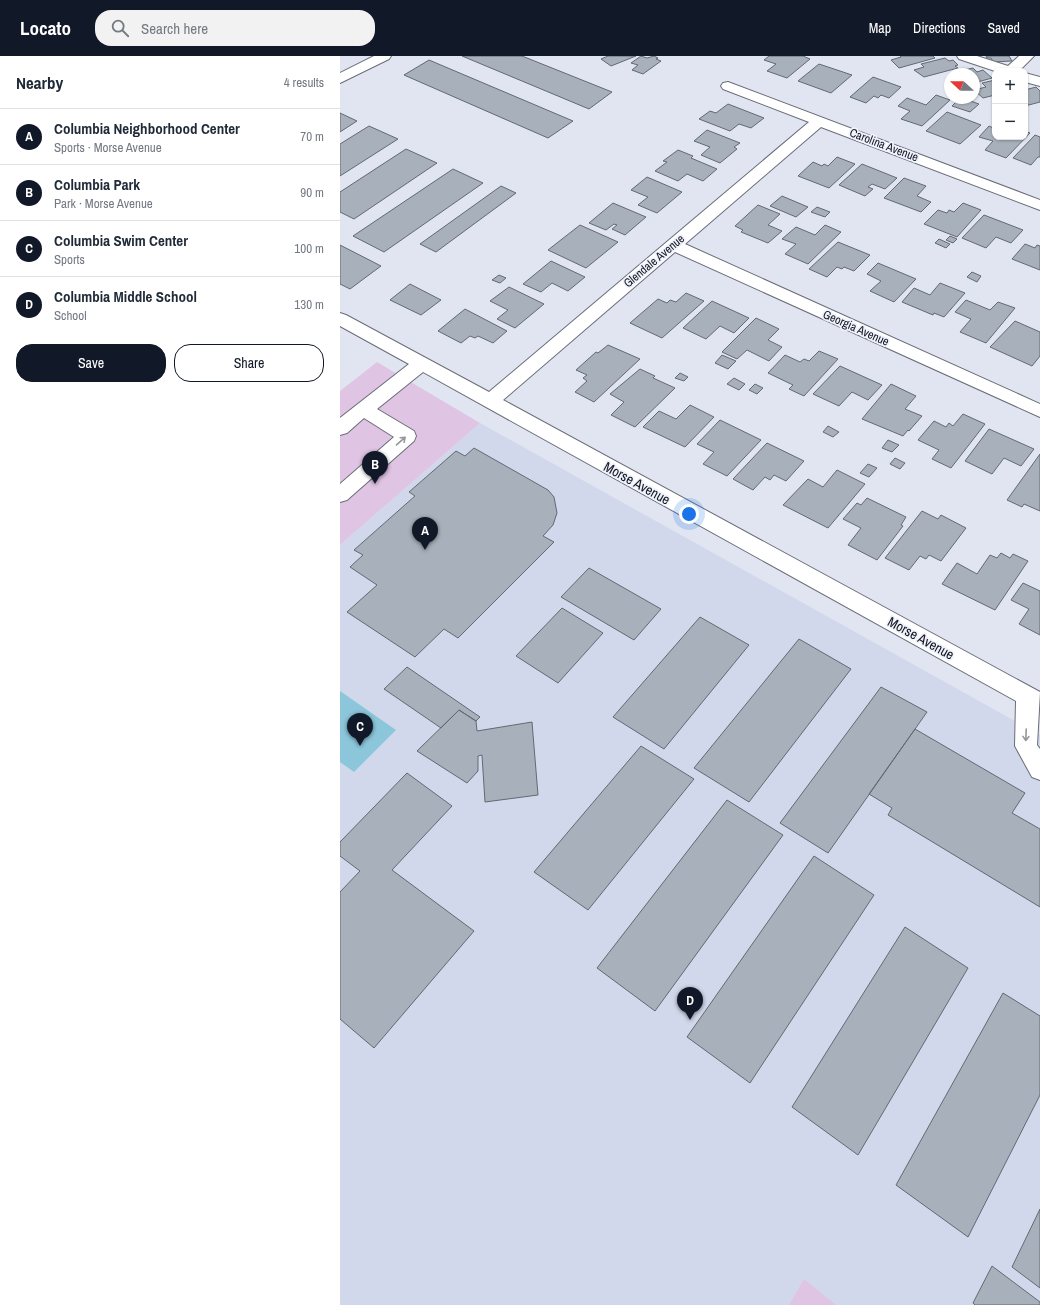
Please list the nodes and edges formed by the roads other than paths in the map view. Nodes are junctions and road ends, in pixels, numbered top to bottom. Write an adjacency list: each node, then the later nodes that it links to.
1 (384, 56): 7 (street)
2 (964, 56): 4 (street)
3 (1027, 56): 5 (street)
4 (1001, 68)
5 (1013, 68)
6 (1028, 78): 8 (street)
7 (340, 80)
8 (1040, 82)
9 (728, 86): 10 (street, Carolina Avenue)
10 (819, 121): 11 (street, Carolina Avenue); 12 (street, Glendale Avenue)
11 (1040, 205)
12 (673, 245): 15 (street, Glendale Avenue); 17 (street, Georgia Avenue)
13 (340, 319): 14 (street, Morse Avenue)
14 (421, 364): 15 (street, Morse Avenue); 16 (street)
15 (490, 402): 20 (street, Morse Avenue)
16 (363, 409): 18 (street); 19 (street, one-way to 16)
17 (1040, 411)
18 (340, 428)
19 (340, 495)
20 (1033, 699): 21 (street, one-way to 21)
21 (1040, 770)

